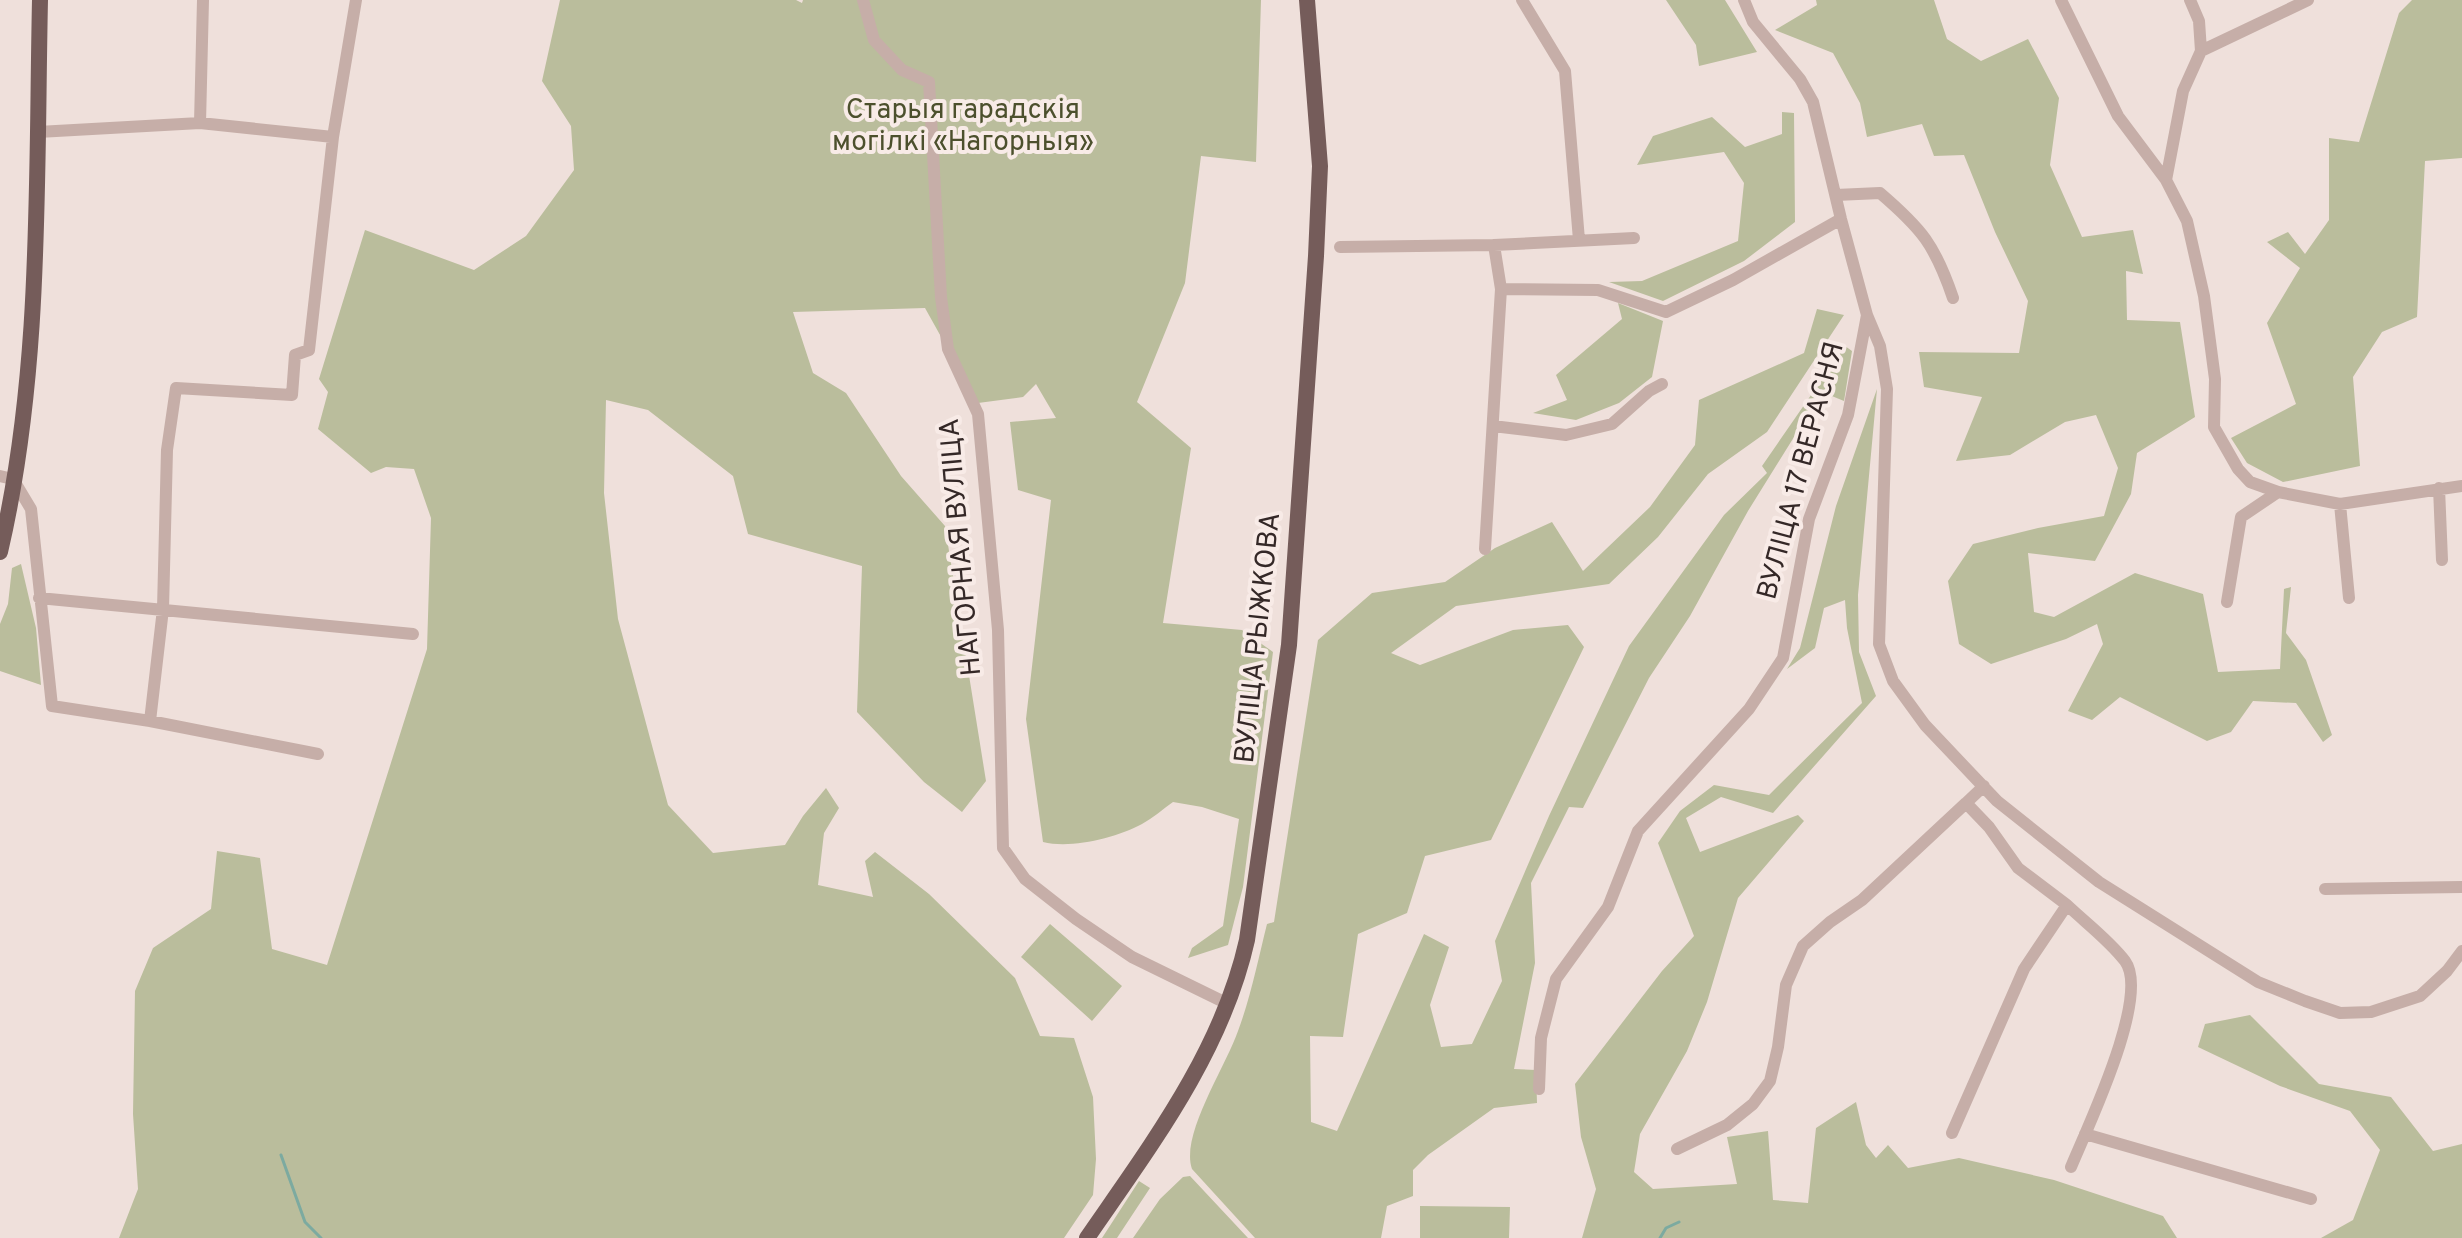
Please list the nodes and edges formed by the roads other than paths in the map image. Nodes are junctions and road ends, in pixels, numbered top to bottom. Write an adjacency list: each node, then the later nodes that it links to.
1 (40, 0): 13 (main road)
2 (203, 0): 12 (street)
3 (356, 0): 14 (street)
4 (863, 0): 48 (street, НАГОРНАЯ ВУЛІЦА)
5 (1307, 0): 48 (main road, ВУЛІЦА РЫЖКОВА)
6 (1522, 0): 19 (street)
7 (1744, 0): 16 (street, ВУЛІЦА 17 ВЕРАСНЯ)
8 (2061, 0): 15 (street)
9 (2190, 0): 11 (street)
10 (2308, 0): 11 (street)
11 (2201, 51): 15 (street)
12 (200, 123): 13 (street); 14 (street)
13 (38, 132): 27 (main road)
14 (333, 137): 38 (street)
15 (2166, 180): 30 (street)
16 (1836, 195): 17 (street, ВУЛІЦА 17 ВЕРАСНЯ); 23 (street)
17 (1841, 219): 22 (street); 24 (street, ВУЛІЦА 17 ВЕРАСНЯ)
18 (1634, 238): 19 (street)
19 (1579, 240): 20 (street)
20 (1494, 245): 21 (street); 22 (street)
21 (1340, 247)
22 (1501, 289): 26 (street)
23 (1953, 298)
24 (1867, 315): 42 (street, ВУЛІЦА 17 ВЕРАСНЯ); 49 (street, ВУЛІЦА 17 ВЕРАСНЯ)
25 (1662, 384): 26 (street)
26 (1493, 426): 32 (street)
27 (7, 478): 33 (main road); 35 (street)
28 (2462, 486): 29 (street)
29 (2439, 488): 31 (street); 34 (street)
30 (2278, 492): 31 (street); 37 (street)
31 (2340, 504): 36 (street)
32 (1485, 549)
33 (0, 552)
34 (2442, 560)
35 (39, 598): 38 (street); 40 (street)
36 (2349, 598)
37 (2227, 602)
38 (163, 609): 39 (street); 40 (street)
39 (413, 634)
40 (150, 721): 41 (street)
41 (318, 754)
42 (1984, 786): 43 (street); 47 (street, ВУЛІЦА 17 ВЕРАСНЯ)
43 (1966, 803): 46 (street); 52 (street)
44 (2462, 887): 45 (street)
45 (2325, 889)
46 (2067, 905): 50 (street); 51 (street)
47 (2462, 951)
48 (1228, 1004): 55 (main road, ВУЛІЦА РЫЖКОВА)
49 (1539, 1089)
50 (1952, 1133)
51 (2085, 1134): 53 (street); 54 (street)
52 (1677, 1149)
53 (2071, 1167)
54 (2311, 1199)
55 (1087, 1238)

